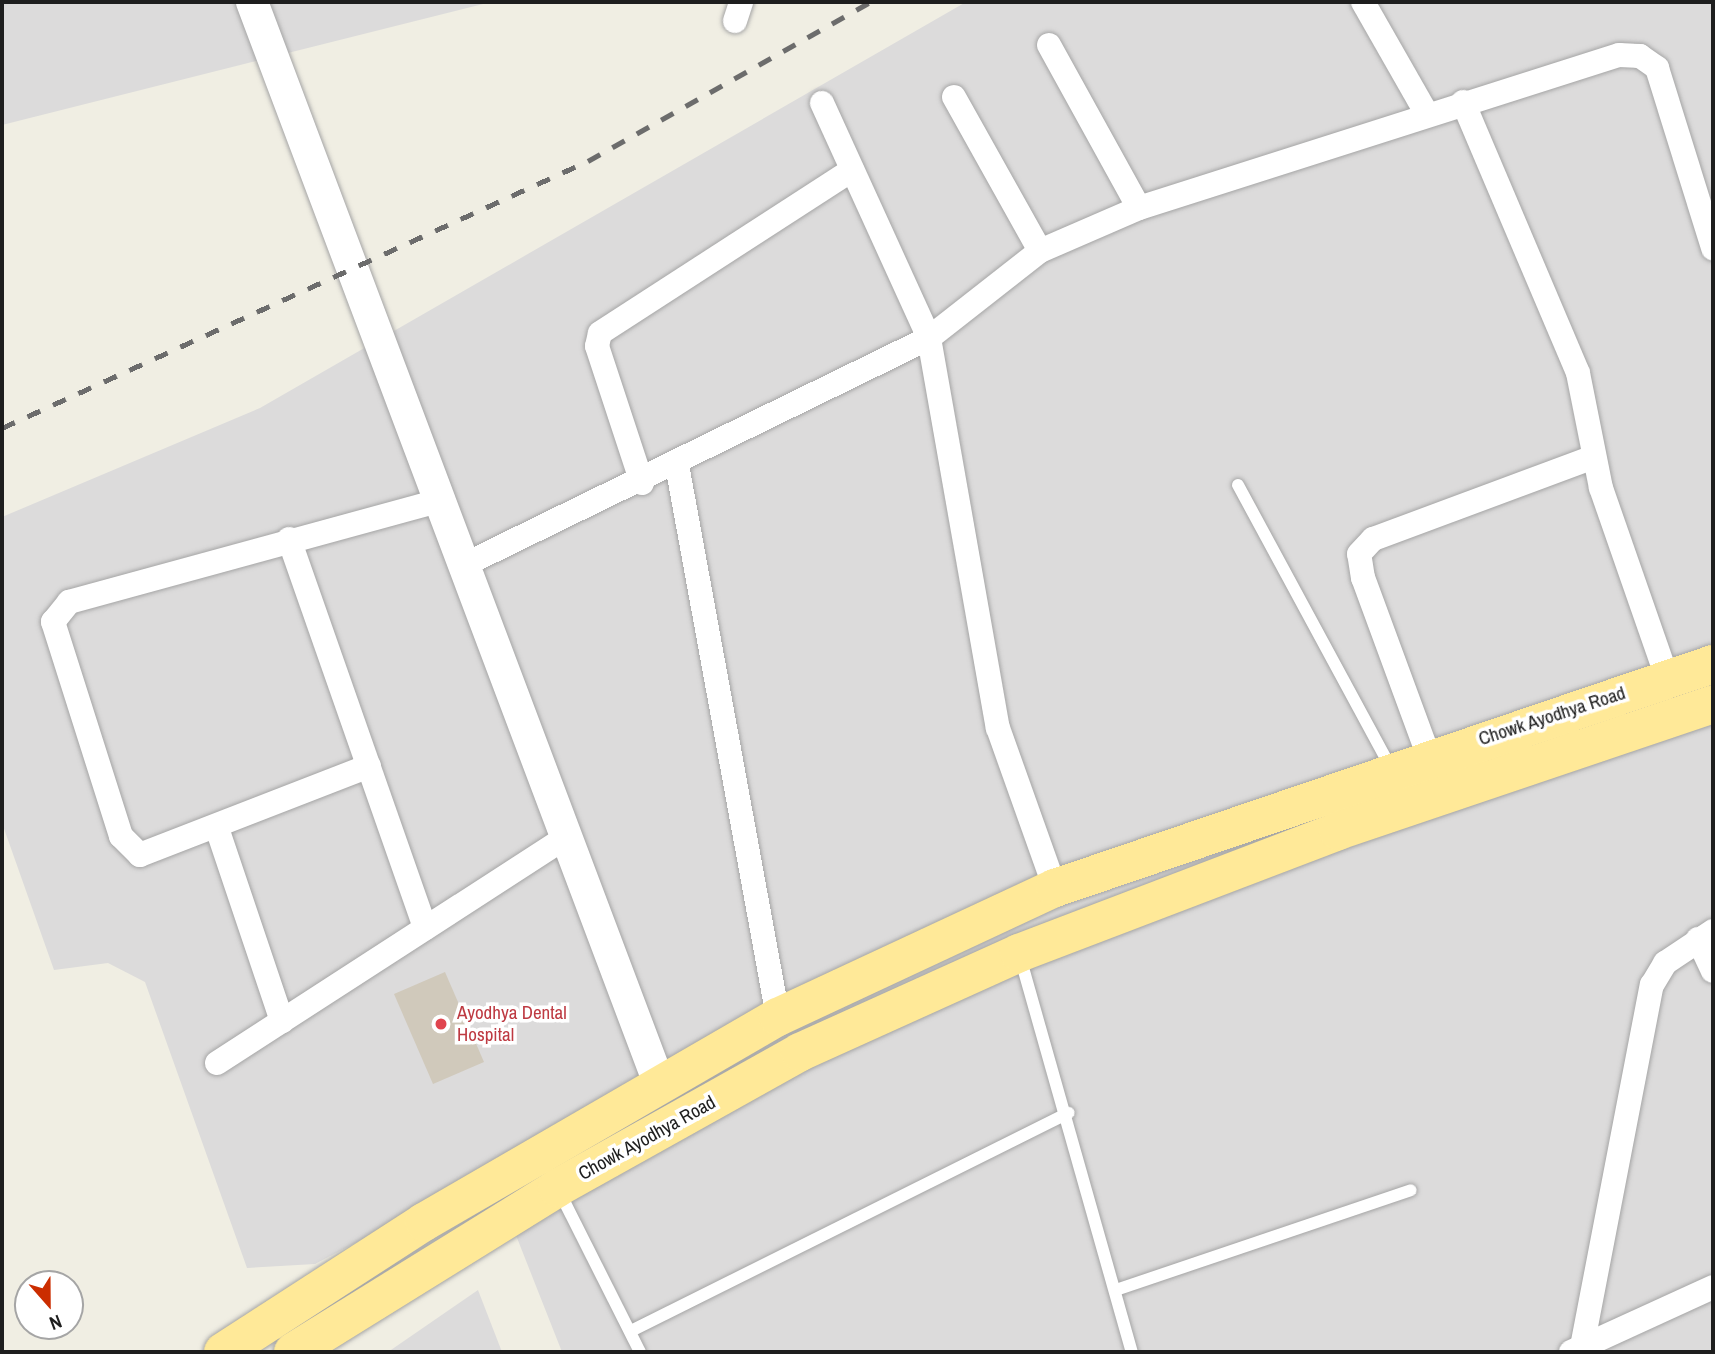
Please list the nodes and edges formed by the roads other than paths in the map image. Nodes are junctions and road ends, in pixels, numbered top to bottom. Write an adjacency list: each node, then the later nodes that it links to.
1 (253, 2): 17 (street)
2 (1363, 2): 7 (street)
3 (1049, 45): 9 (street)
4 (954, 97): 11 (street)
5 (1463, 102): 7 (street); 10 (street); 13 (street)
6 (822, 103): 8 (street)
7 (1427, 114): 9 (street)
8 (852, 170): 12 (street); 15 (street)
9 (1139, 208): 11 (street)
10 (1713, 248)
11 (1040, 251): 12 (street)
12 (929, 338): 14 (street); 28 (street)
13 (1593, 457): 21 (street); 23 (street)
14 (677, 465): 15 (street); 33 (street)
15 (642, 483): 19 (street)
16 (1238, 485): 25 (lane)
17 (439, 501): 18 (street); 19 (street)
18 (289, 539): 24 (street); 26 (street)
19 (464, 565): 27 (street)
20 (1713, 664): 21 (main road, Chowk Ayodhya Road)
21 (1667, 678): 23 (main road, Chowk Ayodhya Road)
22 (1713, 704): 31 (main road, Chowk Ayodhya Road)
23 (1429, 757): 25 (main road, Chowk Ayodhya Road)
24 (369, 766): 26 (street); 29 (street)
25 (1393, 772): 28 (main road, Chowk Ayodhya Road)
26 (217, 828): 34 (street)
27 (566, 837): 29 (street); 36 (street)
28 (1055, 888): 33 (main road, Chowk Ayodhya Road)
29 (425, 928): 34 (street)
30 (1706, 935): 32 (street); 43 (street)
31 (1018, 953): 37 (lane); 38 (main road, Chowk Ayodhya Road)
32 (1713, 971)
33 (778, 1017): 36 (main road, Chowk Ayodhya Road)
34 (282, 1021): 35 (street)
35 (217, 1063)
36 (659, 1083): 44 (main road, Chowk Ayodhya Road)
37 (1069, 1113): 41 (lane); 42 (lane)
38 (557, 1188): 42 (lane); 45 (main road, Chowk Ayodhya Road)
39 (1411, 1190): 41 (lane)
40 (1713, 1287): 43 (street)
41 (1116, 1290): 47 (lane)
42 (631, 1331): 46 (lane)
43 (1577, 1351)
44 (223, 1352)
45 (293, 1352)
46 (640, 1352)
47 (1132, 1352)

